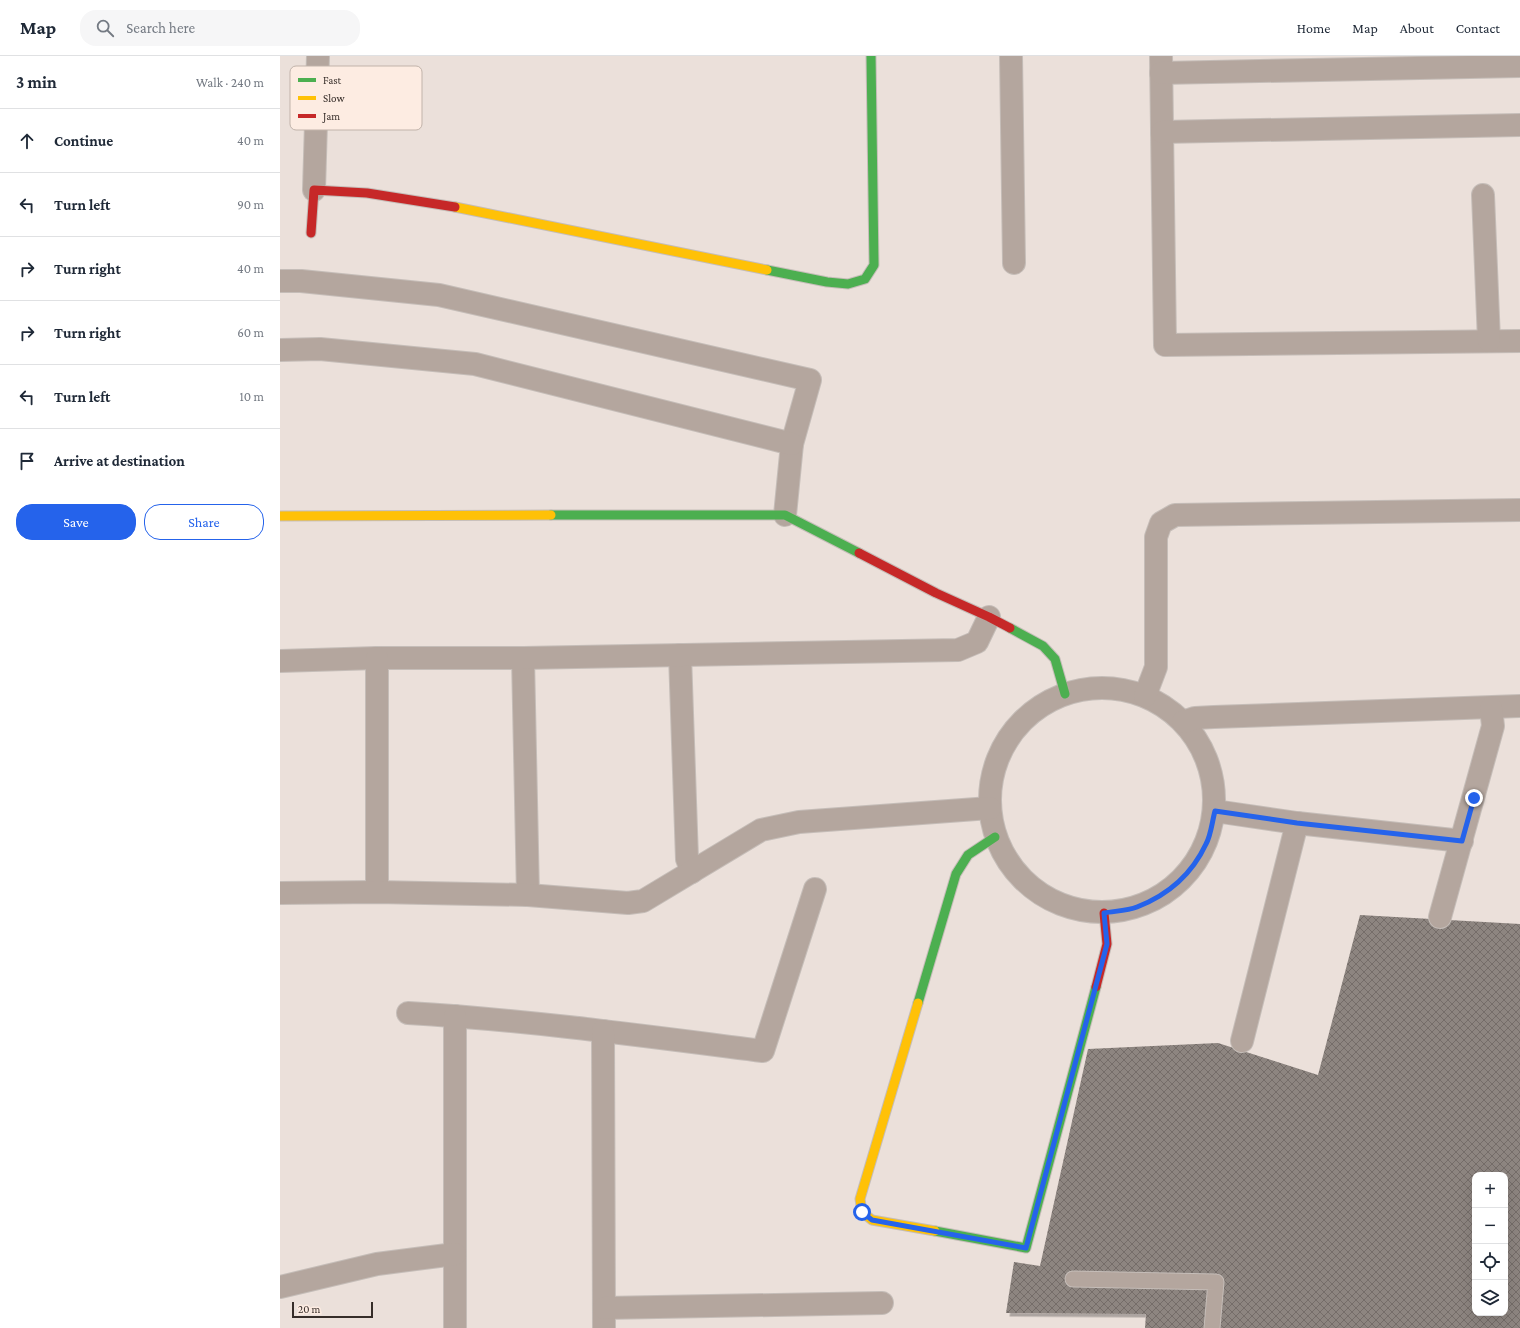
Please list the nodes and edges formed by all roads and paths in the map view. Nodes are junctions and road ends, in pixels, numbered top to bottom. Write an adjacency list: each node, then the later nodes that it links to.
1 (318, 56): 5 (street)
2 (871, 56): 10 (street)
3 (1011, 56): 13 (street)
4 (1161, 65): 6 (street); 9 (street)
5 (318, 66)
6 (1520, 66)
7 (1520, 125): 9 (street)
8 (316, 130): 10 (street)
9 (1162, 132): 15 (street)
10 (314, 190): 12 (street)
11 (1483, 195): 15 (street)
12 (311, 233)
13 (1014, 263)
14 (280, 281): 18 (street)
15 (1489, 341): 16 (street)
16 (1520, 341)
17 (280, 350): 18 (street)
18 (792, 444): 20 (street)
19 (1520, 510): 28 (street)
20 (785, 515): 21 (street); 22 (street)
21 (280, 516)
22 (989, 617): 23 (street); 27 (street)
23 (680, 655): 25 (street); 37 (street)
24 (377, 658): 25 (street); 26 (street); 39 (street)
25 (523, 658): 41 (street)
26 (280, 661)
27 (1065, 694): 28 (street); 32 (street)
28 (1144, 696): 31 (street)
29 (1520, 706): 30 (street)
30 (1491, 708): 31 (street); 36 (street)
31 (1183, 722): 33 (street)
32 (990, 808): 35 (street); 37 (street)
33 (1215, 811): 34 (street); 42 (street)
34 (1297, 823): 36 (street); 47 (street)
35 (995, 837): 42 (street); 42 (street)
36 (1462, 841): 43 (street)
37 (692, 872): 41 (street)
38 (815, 889): 46 (street)
39 (377, 892): 40 (street); 41 (street)
40 (280, 893)
41 (528, 895)
42 (1104, 913)
43 (1440, 917)
44 (408, 1013): 45 (street)
45 (455, 1016): 46 (street); 48 (street)
46 (603, 1031): 52 (street)
47 (1242, 1041)
48 (454, 1254): 50 (street); 53 (street)
49 (1073, 1279): 54 (lane)
50 (280, 1287)
51 (882, 1303): 52 (street)
52 (604, 1318)
53 (455, 1328)
54 (1212, 1328)

